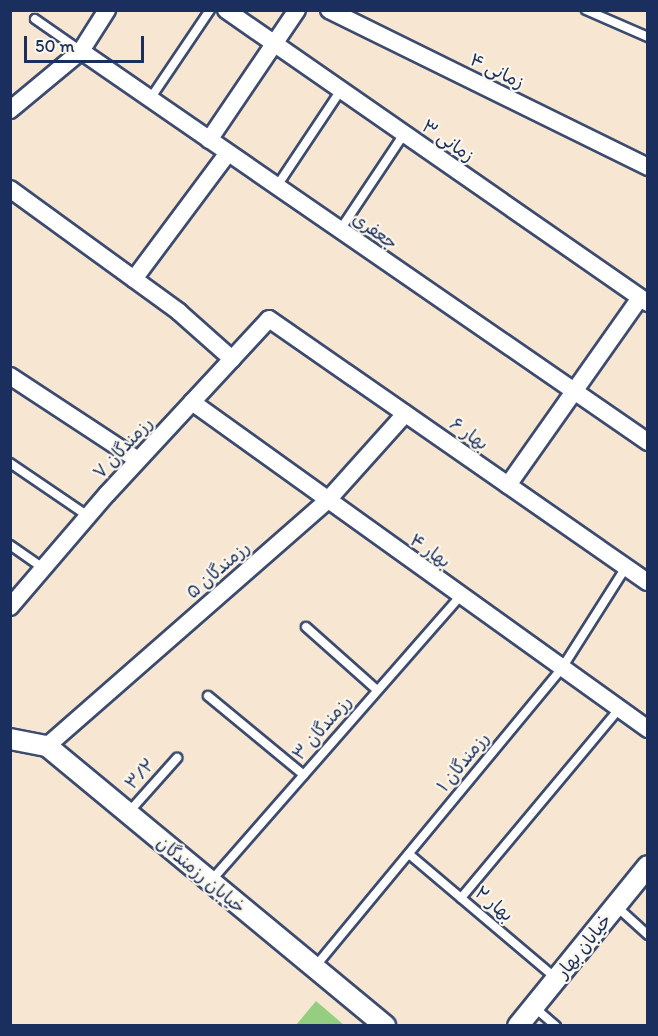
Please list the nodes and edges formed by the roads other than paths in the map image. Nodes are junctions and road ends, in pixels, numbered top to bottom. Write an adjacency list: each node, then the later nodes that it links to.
1 (107, 10): 10 (street)
2 (210, 10): 12 (lane)
3 (226, 10): 9 (street, زمانی ۳)
4 (297, 10): 9 (street)
5 (329, 10): 17 (street, زمانی ۴)
6 (586, 10): 8 (lane)
7 (35, 19): 10 (lane)
8 (648, 38)
9 (274, 44): 11 (street, زمانی ۳); 15 (street)
10 (81, 51): 12 (street, جعفری); 13 (street)
11 (341, 90): 14 (street, زمانی ۳); 18 (lane)
12 (150, 99): 15 (street, جعفری)
13 (10, 110)
14 (404, 134): 20 (lane); 22 (street, زمانی ۳)
15 (209, 140): 16 (street, جعفری)
16 (228, 153): 18 (street, جعفری); 21 (street)
17 (648, 167)
18 (277, 186): 20 (street, جعفری)
19 (10, 189): 21 (street)
20 (340, 230): 26 (street, جعفری)
21 (134, 279): 24 (street)
22 (644, 300): 26 (street)
23 (269, 319): 24 (street, رزمندگان ۷); 28 (street, بهار ۶)
24 (232, 359): 27 (street, رزمندگان ۷)
25 (10, 376): 30 (street)
26 (575, 392): 29 (street, جعفری); 32 (street)
27 (192, 402): 30 (street, رزمندگان ۷); 33 (street, بهار ۴)
28 (405, 414): 32 (street, بهار ۶); 33 (street, رزمندگان ۵)
29 (648, 442)
30 (138, 460): 34 (street, رزمندگان ۷)
31 (10, 462): 34 (lane)
32 (508, 485): 36 (street, بهار ۶)
33 (327, 501): 39 (street, بهار ۴); 48 (street, رزمندگان ۵)
34 (88, 516): 37 (street, رزمندگان ۷)
35 (10, 545): 37 (lane)
36 (626, 567): 38 (street, بهار ۶); 42 (lane, رزمندگان ۱)
37 (43, 568): 40 (street, رزمندگان ۷)
38 (648, 582)
39 (460, 596): 42 (street, بهار ۴); 43 (lane, رزمندگان ۳)
40 (10, 607)
41 (306, 627): 43 (lane)
42 (562, 668): 45 (street, بهار ۴); 52 (lane, رزمندگان ۱)
43 (377, 690): 50 (lane, رزمندگان ۳)
44 (208, 696): 50 (lane)
45 (619, 709): 46 (street, بهار ۴); 55 (lane)
46 (648, 729)
47 (10, 739): 48 (street, خیابان رزمندگان)
48 (46, 746): 51 (street, خیابان رزمندگان)
49 (177, 758): 51 (lane, ۳/۲)
50 (304, 775): 54 (lane, رزمندگان ۳)
51 (127, 813): 54 (street, خیابان رزمندگان)
52 (408, 854): 55 (lane, بهار ۲); 58 (lane, رزمندگان ۱)
53 (648, 866): 56 (street, خیابان بهار)
54 (210, 882): 58 (street, خیابان رزمندگان)
55 (461, 898): 59 (lane, بهار ۲)
56 (616, 906): 57 (lane); 59 (street, خیابان بهار)
57 (648, 935)
58 (314, 968): 61 (street, خیابان رزمندگان)
59 (558, 979): 60 (street, خیابان بهار)
60 (534, 1007): 62 (street, خیابان بهار); 63 (lane)
61 (385, 1026)
62 (518, 1026)
63 (556, 1026)

